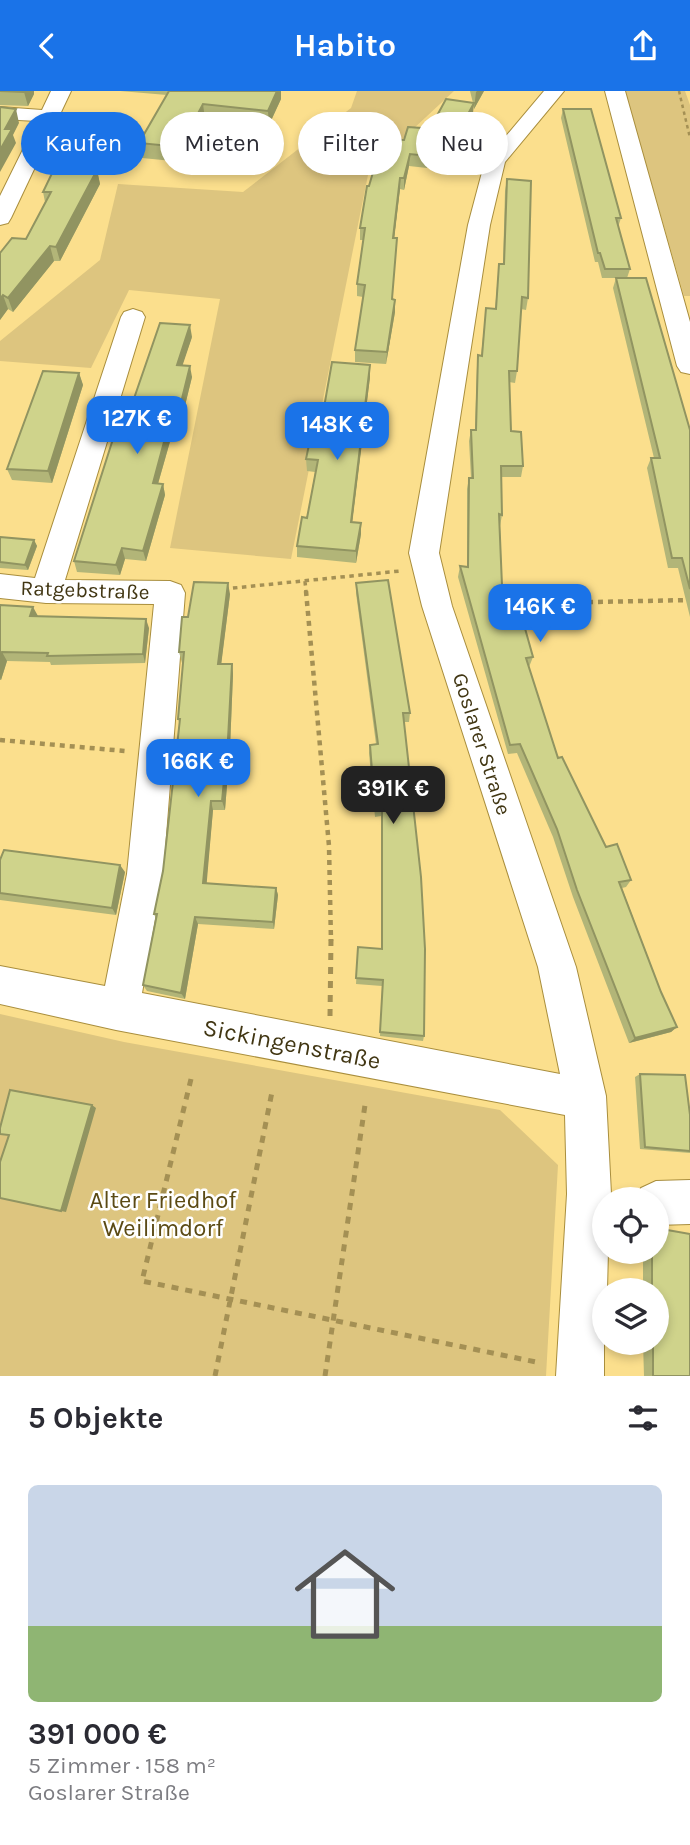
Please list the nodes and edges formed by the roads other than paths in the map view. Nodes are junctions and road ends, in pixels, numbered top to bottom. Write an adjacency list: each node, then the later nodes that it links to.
1 (61, 91): 4 (street)
2 (554, 91): 16 (street, Goslarer Straße)
3 (615, 91): 11 (street)
4 (50, 112)
5 (0, 113): 6 (street)
6 (21, 118)
7 (21, 163): 8 (street)
8 (7, 187): 9 (street)
9 (0, 218)
10 (133, 317): 13 (street)
11 (690, 366)
12 (0, 586): 13 (street, Ratgebstraße)
13 (46, 591): 15 (street, Ratgebstraße)
14 (0, 985): 15 (street, Sickingenstraße)
15 (117, 1010): 16 (street, Sickingenstraße)
16 (585, 1096): 17 (street, Goslarer Straße)
17 (599, 1187)
18 (690, 1202): 19 (street)
19 (669, 1203)
20 (592, 1232): 21 (street, Goslarer Straße)
21 (561, 1370)

